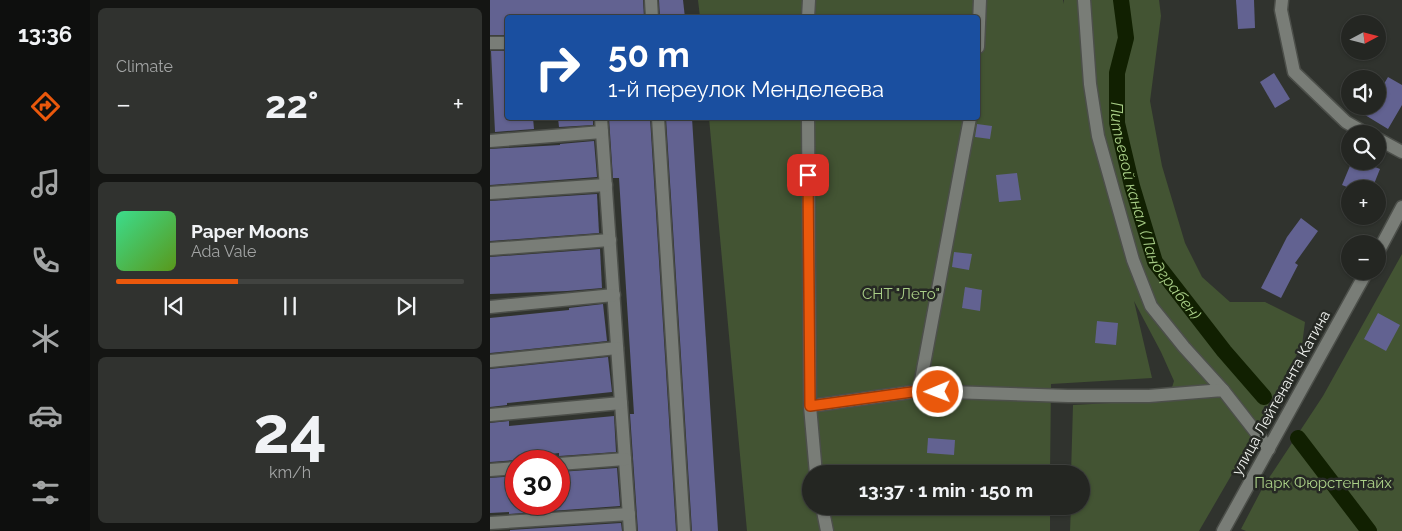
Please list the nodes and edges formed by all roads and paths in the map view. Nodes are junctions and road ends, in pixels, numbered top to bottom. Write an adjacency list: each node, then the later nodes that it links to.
1 (650, 0): 6 (street)
2 (809, 0): 7 (street)
3 (980, 0): 8 (street)
4 (1084, 0): 31 (street)
5 (1282, 0): 15 (street)
6 (652, 15)
7 (808, 15)
8 (979, 15)
9 (490, 43): 10 (street)
10 (505, 43)
11 (601, 120): 16 (street)
12 (658, 120): 46 (street)
13 (808, 120): 34 (street)
14 (970, 120): 32 (street)
15 (1352, 125)
16 (602, 132): 17 (street); 20 (street)
17 (490, 141)
18 (1386, 143): 19 (street)
19 (1402, 152)
20 (606, 185): 21 (street); 24 (street)
21 (490, 193)
22 (1402, 208): 23 (street)
23 (1386, 237)
24 (610, 240): 25 (street); 27 (street)
25 (490, 249)
26 (1362, 280): 36 (street, улица Лейтенанта Катина)
27 (614, 295): 28 (street); 29 (street)
28 (490, 307)
29 (618, 348): 30 (street); 33 (street)
30 (490, 361)
31 (1223, 390): 32 (street); 36 (street)
32 (919, 391): 34 (street)
33 (621, 403): 35 (street); 37 (street)
34 (810, 406): 39 (street)
35 (490, 415)
36 (1269, 449): 48 (street, улица Лейтенанта Катина)
37 (625, 459): 38 (street); 42 (street)
38 (570, 463)
39 (815, 465)
40 (505, 469): 41 (street)
41 (490, 470)
42 (629, 514): 44 (street); 45 (street)
43 (824, 515): 47 (street)
44 (490, 523)
45 (630, 531)
46 (684, 531)
47 (827, 531)
48 (1223, 531)

